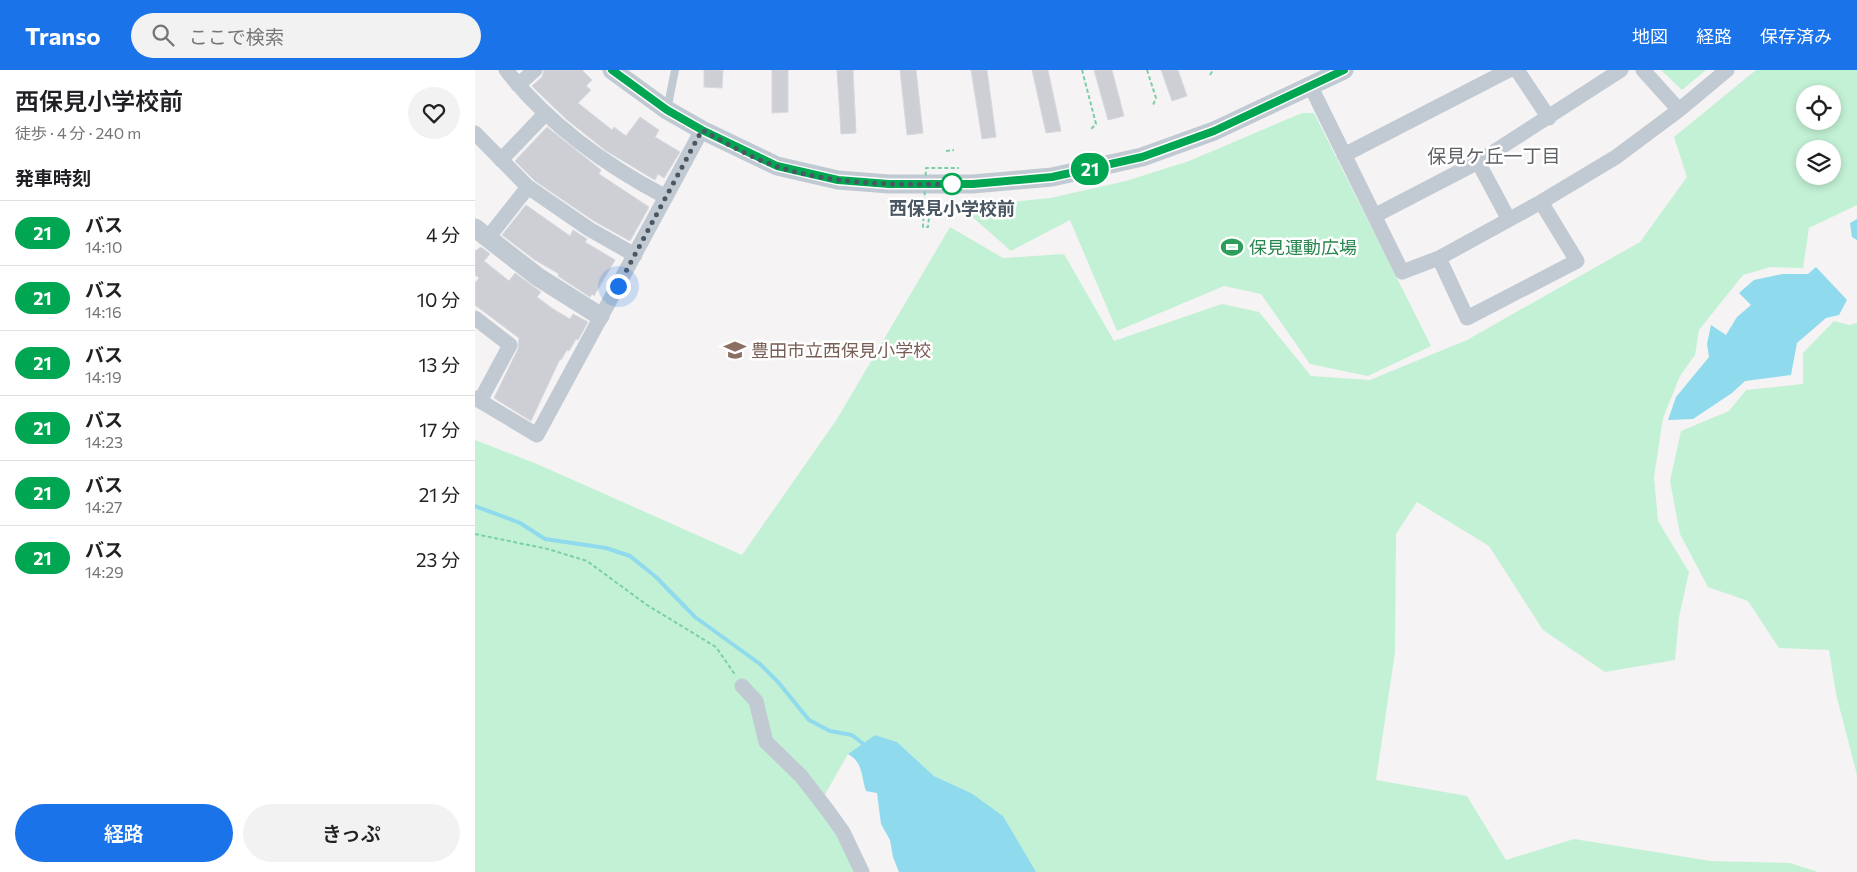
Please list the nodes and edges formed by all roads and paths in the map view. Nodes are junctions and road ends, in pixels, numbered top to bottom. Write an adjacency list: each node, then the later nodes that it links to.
1 (506, 70): 15 (street)
2 (535, 70): 15 (street)
3 (612, 70): 18 (street)
4 (675, 70): 18 (lane)
5 (1082, 70): 22 (path)
6 (1147, 70): 17 (path)
7 (1213, 70): 14 (path)
8 (1344, 70): 16 (street)
9 (1509, 70): 27 (street)
10 (1517, 70): 21 (street)
11 (1621, 70): 21 (street)
12 (1643, 70): 19 (street)
13 (1727, 70): 19 (street)
14 (1210, 75)
15 (518, 85): 20 (street)
16 (1311, 87): 23 (street); 27 (street)
17 (1153, 105)
18 (667, 110): 23 (street)
19 (1679, 110): 34 (street)
20 (545, 114): 28 (street); 32 (street)
21 (1549, 118): 29 (street)
22 (1091, 129)
23 (702, 130): 32 (street)
24 (475, 133): 28 (street)
25 (954, 150): 26 (path)
26 (946, 151)
27 (1344, 155): 35 (street)
28 (501, 160): 31 (street)
29 (1478, 162): 35 (street); 36 (street)
30 (959, 168): 33 (path, bridge)
31 (528, 187): 37 (street); 38 (street)
32 (666, 197): 38 (street)
33 (931, 199)
34 (1541, 202): 36 (street); 39 (street)
35 (1376, 215): 39 (street)
36 (1508, 218): 39 (street)
37 (481, 234): 40 (street)
38 (635, 255): 40 (street)
39 (1439, 258)
40 (600, 316): 42 (street)
41 (475, 318): 42 (street)
42 (478, 399)
43 (475, 534): 44 (path)
44 (743, 686): 45 (street)
45 (861, 872)

